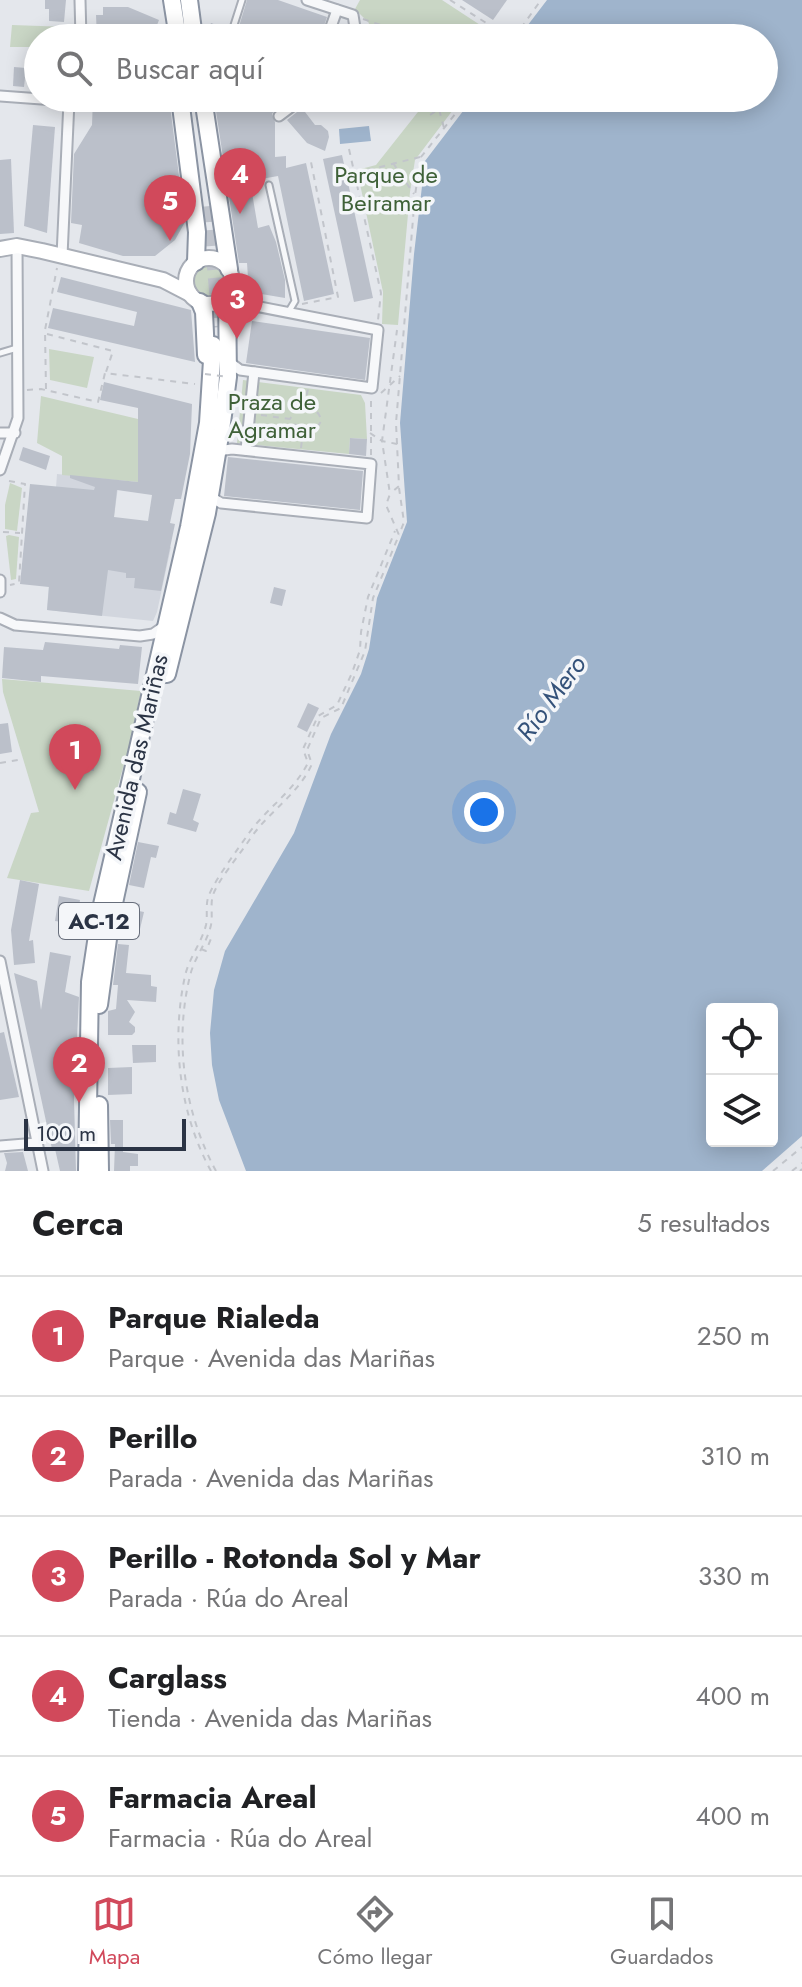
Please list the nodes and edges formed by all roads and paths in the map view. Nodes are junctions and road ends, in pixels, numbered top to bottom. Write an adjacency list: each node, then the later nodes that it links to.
1 (80, 0): 12 (street)
2 (166, 0): 13 (highway)
3 (172, 0): 14 (highway)
4 (182, 0): 15 (highway)
5 (189, 0): 16 (highway)
6 (242, 0): 17 (lane)
7 (307, 0): 10 (street)
8 (450, 0): 21 (path)
9 (541, 0): 22 (path)
10 (337, 10): 11 (street); 18 (street)
11 (353, 15): 19 (street); 20 (path)
12 (81, 24)
13 (169, 24)
14 (176, 24)
15 (185, 24)
16 (192, 24)
17 (234, 24)
18 (332, 24)
19 (354, 24)
20 (379, 24)
21 (488, 24)
22 (524, 24)
23 (0, 96): 24 (street)
24 (24, 97)
25 (73, 112): 46 (street)
26 (182, 112): 47 (highway)
27 (188, 112): 28 (highway)
28 (196, 112)
29 (205, 112): 48 (highway)
30 (284, 112): 35 (street)
31 (434, 112): 34 (path)
32 (440, 112): 36 (path)
33 (457, 112): 36 (path)
34 (430, 115)
35 (279, 116)
36 (444, 129): 38 (path)
37 (349, 149): 41 (path)
38 (421, 157): 40 (path); 43 (path)
39 (311, 162): 52 (path)
40 (393, 163): 41 (path); 43 (path)
41 (355, 173): 55 (path)
42 (269, 185): 52 (lane)
43 (415, 195): 56 (path)
44 (17, 246): 45 (street); 46 (street); 59 (street)
45 (0, 249)
46 (62, 256): 49 (street); 57 (path)
47 (192, 267): 48 (street); 49 (street); 51 (street)
48 (229, 269): 50 (street)
49 (163, 280): 51 (street)
50 (228, 294): 51 (street); 53 (street); 58 (highway, AC-12)
51 (195, 298): 65 (highway, AC-12)
52 (295, 301): 54 (lane)
53 (250, 305): 54 (street); 58 (street)
54 (288, 312): 55 (street)
55 (378, 330): 68 (street)
56 (404, 330): 64 (path); 67 (path)
57 (45, 334): 63 (path); 70 (path)
58 (221, 340): 61 (highway, AC-12); 97 (highway, Avenida das Mariñas / AC-12); 98 (highway, Avenida das Mariñas / AC-12)
59 (18, 348): 60 (lane); 69 (street)
60 (0, 353)
61 (228, 369): 62 (street); 65 (path, bridge); 82 (highway, AC-12)
62 (254, 372): 66 (street); 73 (street)
63 (105, 373): 65 (path); 70 (path)
64 (400, 375): 67 (path); 80 (path)
65 (205, 379): 96 (highway, AC-12)
66 (309, 380): 68 (street); 72 (path)
67 (390, 386): 71 (path); 79 (path)
68 (372, 388): 71 (path)
69 (19, 390): 70 (path); 77 (street)
70 (46, 390)
71 (371, 401): 78 (path)
72 (304, 408): 74 (path); 75 (path)
73 (249, 414): 74 (path); 81 (street)
74 (290, 419): 75 (path)
75 (303, 429): 83 (path)
76 (0, 433): 77 (street)
77 (15, 433): 85 (street)
78 (370, 433): 79 (path); 84 (path)
79 (382, 441): 80 (path); 88 (path)
80 (397, 444): 87 (path)
81 (246, 450): 82 (street); 83 (street)
82 (217, 451): 89 (highway, AC-12)
83 (300, 456): 84 (street)
84 (371, 464): 89 (street)
85 (0, 470)
86 (9, 481): 92 (path)
87 (399, 486): 88 (path); 93 (path)
88 (390, 494): 90 (path)
89 (209, 496): 98 (highway, AC-12)
90 (396, 530): 93 (path); 110 (path)
91 (3, 532): 92 (path)
92 (22, 533): 94 (path)
93 (399, 535): 102 (path)
94 (0, 586)
95 (0, 618): 96 (street)
96 (163, 627): 97 (highway, AC-12)
97 (156, 676): 108 (highway, Avenida das Mariñas / AC-12)
98 (160, 694): 108 (highway, Avenida das Mariñas / AC-12)
99 (23, 759): 100 (path)
100 (0, 763)
101 (212, 936): 102 (path)
102 (200, 949): 111 (path)
103 (0, 961): 104 (street)
104 (37, 1143): 105 (street); 109 (street)
105 (0, 1146)
106 (802, 1147): 112 (path)
107 (802, 1163): 113 (path)
108 (90, 1169)
109 (43, 1171)
110 (211, 1171)
111 (216, 1171)
112 (773, 1171)
113 (792, 1171)

